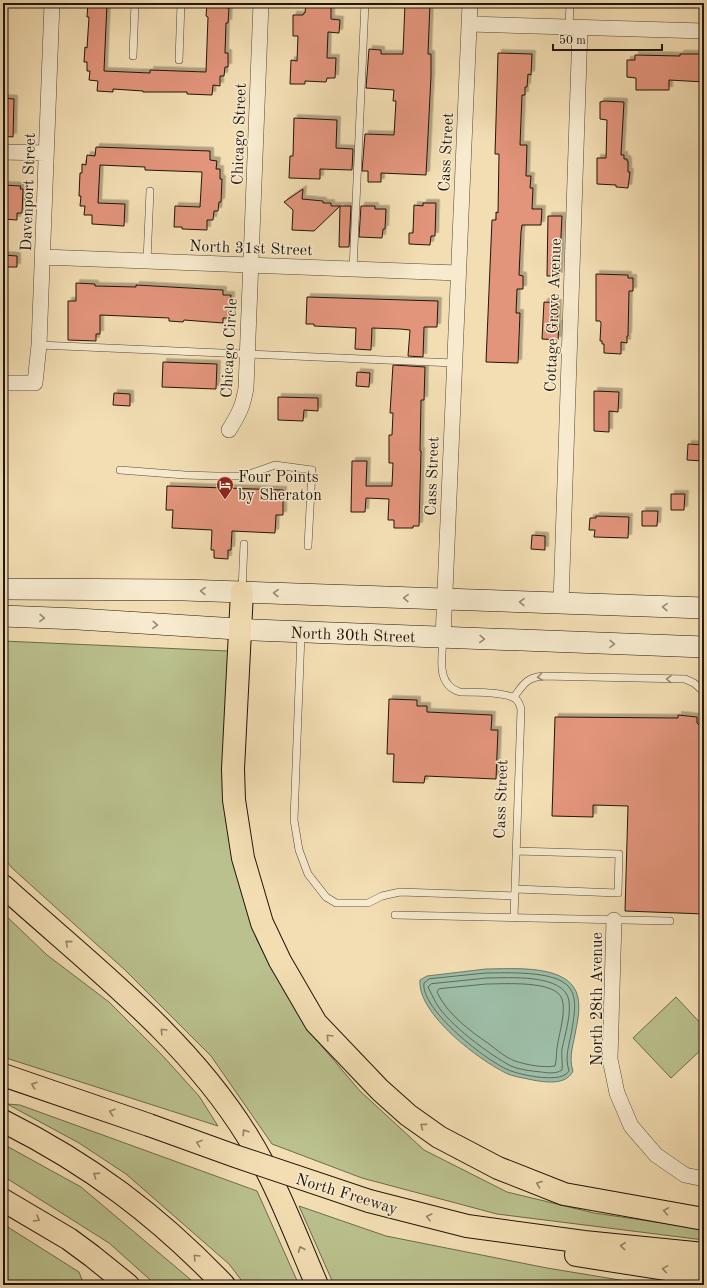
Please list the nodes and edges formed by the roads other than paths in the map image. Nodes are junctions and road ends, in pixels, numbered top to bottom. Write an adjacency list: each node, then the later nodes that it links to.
1 (52, 3): 14 (street, Davenport Street)
2 (135, 3): 11 (lane)
3 (181, 3): 12 (lane)
4 (261, 3): 18 (street, Chicago Street)
5 (365, 3): 19 (lane)
6 (470, 3): 8 (street, Cass Street)
7 (570, 3): 9 (lane)
8 (469, 24): 9 (street); 20 (street, Cass Street)
9 (575, 27): 10 (street); 32 (street, Cottage Grove Avenue)
10 (704, 31)
11 (133, 56)
12 (179, 60)
13 (3, 152): 14 (street)
14 (46, 154): 16 (street, Davenport Street)
15 (150, 191): 17 (lane)
16 (43, 256): 17 (street, North 31st Street); 21 (street, Davenport Street)
17 (147, 261): 18 (street, North 31st Street)
18 (250, 266): 19 (street, North 31st Street); 22 (street, Chicago Circle)
19 (353, 269): 20 (street, North 31st Street)
20 (458, 273): 23 (street, Cass Street)
21 (39, 345): 22 (lane); 24 (street, Davenport Street)
22 (247, 355): 23 (lane); 25 (street, Chicago Circle)
23 (454, 363): 31 (street, Cass Street)
24 (3, 383)
25 (229, 430)
26 (120, 470): 28 (lane)
27 (244, 544): 30 (lane)
28 (308, 546)
29 (3, 589): 30 (main road, one-way to 29)
30 (242, 592): 31 (main road, one-way to 30); 35 (highway)
31 (445, 600): 32 (main road, one-way to 31); 37 (street, Cass Street)
32 (561, 603): 33 (main road, one-way to 32)
33 (704, 608)
34 (3, 616): 35 (main road, North 30th Street, one-way to 35)
35 (240, 630): 36 (main road, North 30th Street); 52 (highway, one-way to 35)
36 (301, 632): 37 (main road, North 30th Street); 43 (lane)
37 (443, 638): 38 (main road, North 30th Street, one-way to 38); 40 (lane, Cass Street)
38 (704, 647)
39 (704, 692): 40 (lane, one-way to 40)
40 (514, 698): 41 (lane, Cass Street)
41 (516, 851): 43 (lane, Cass Street); 43 (lane)
42 (3, 886): 58 (highway, one-way to 42)
43 (515, 893): 45 (lane, Cass Street)
44 (395, 915): 45 (lane)
45 (514, 918): 46 (lane)
46 (614, 920): 47 (lane); 50 (street, North 28th Avenue)
47 (670, 921)
48 (3, 1075): 53 (highway, North Freeway, one-way to 48, bridge)
49 (3, 1121): 57 (highway, one-way to 49)
50 (704, 1179)
51 (3, 1200): 56 (highway, one-way to 56)
52 (704, 1218)
53 (467, 1226): 54 (highway, North Freeway, one-way to 53); 55 (highway, one-way to 53)
54 (704, 1254)
55 (704, 1275)
56 (128, 1285)
57 (224, 1285)
58 (317, 1285)

